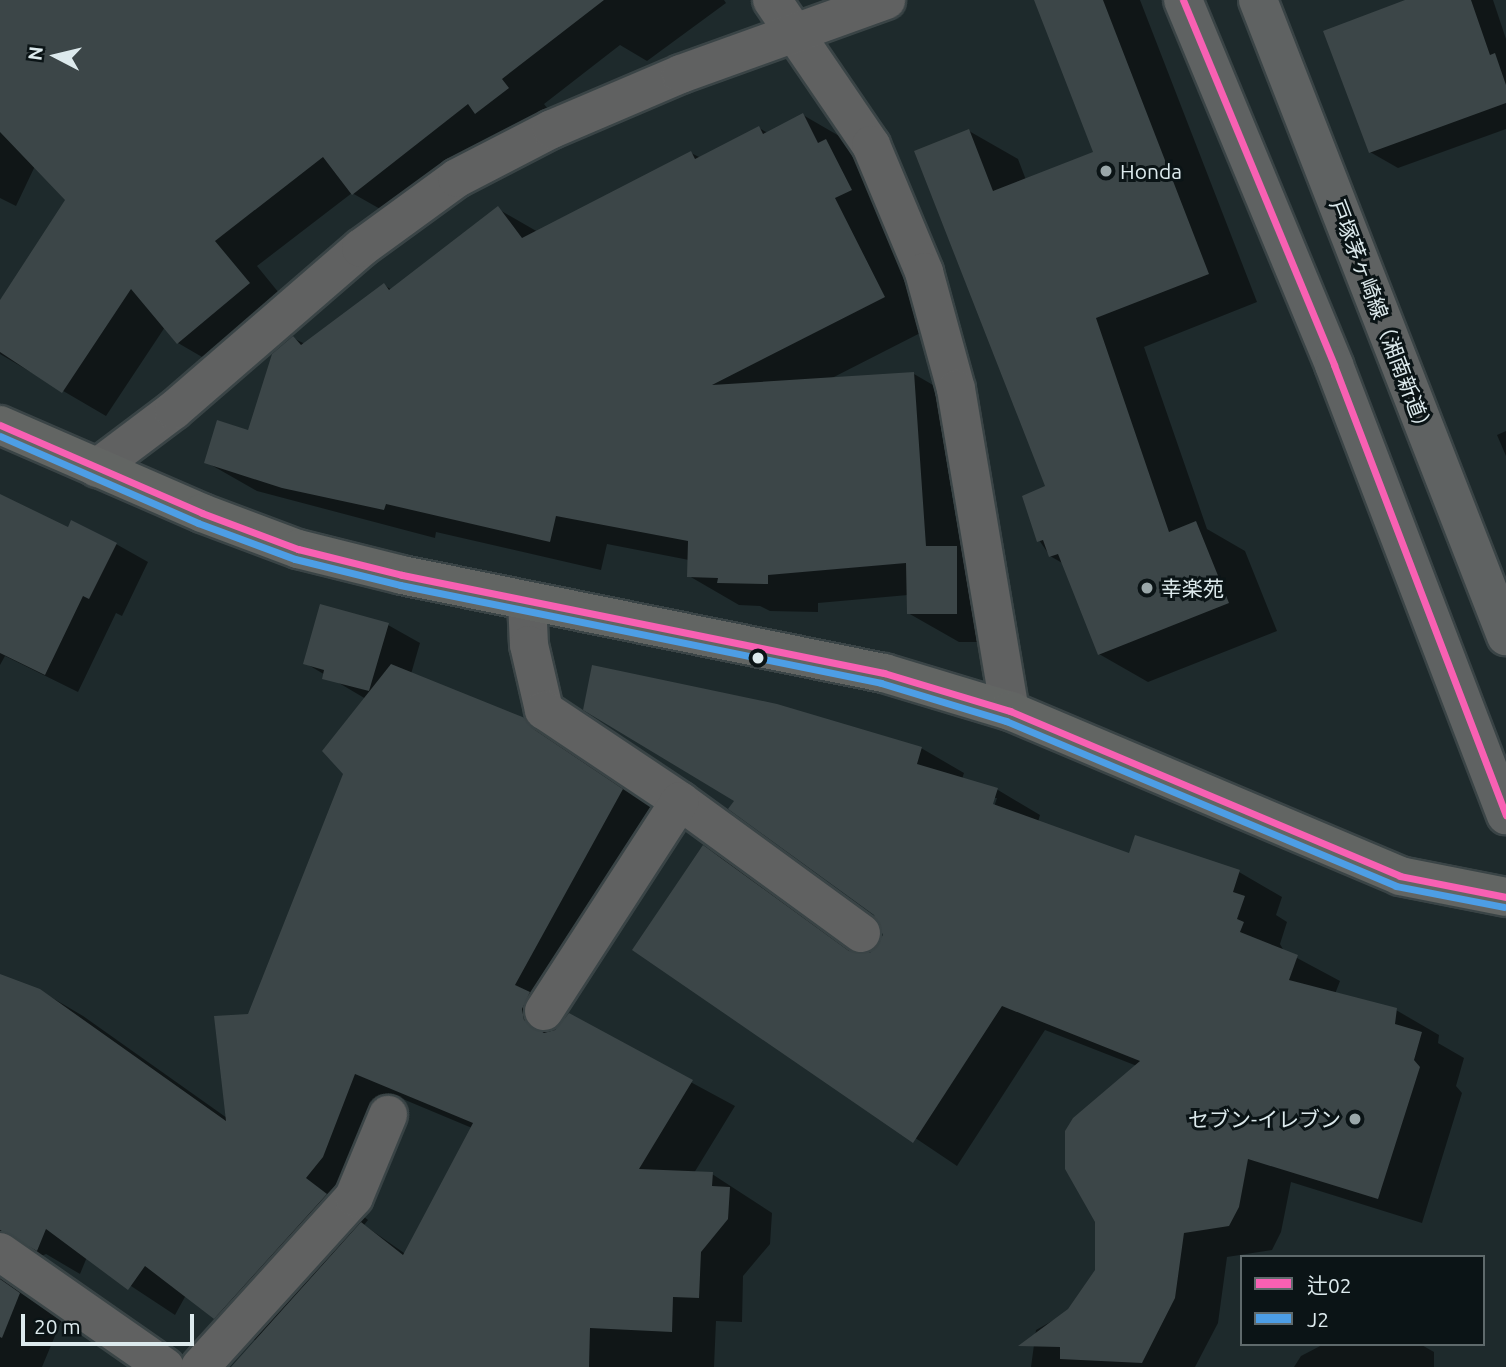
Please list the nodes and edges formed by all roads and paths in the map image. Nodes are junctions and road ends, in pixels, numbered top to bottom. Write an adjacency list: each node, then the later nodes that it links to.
1 (772, 0): 5 (street)
2 (886, 0): 5 (street)
3 (1183, 0): 11 (main road)
4 (1258, 0): 9 (main road, 戸塚茅ヶ崎線（湘南新道）)
5 (797, 32): 7 (street); 10 (street)
6 (0, 425): 7 (street)
7 (97, 468): 8 (street)
8 (527, 601): 10 (street); 12 (street)
9 (1506, 636)
10 (1010, 711): 14 (street)
11 (1494, 751): 13 (main road)
12 (680, 801): 15 (street); 16 (street)
13 (1506, 815)
14 (1506, 897)
15 (861, 933)
16 (544, 1011)
17 (388, 1115): 20 (street)
18 (0, 1252): 19 (street)
19 (165, 1367)
20 (200, 1367)

